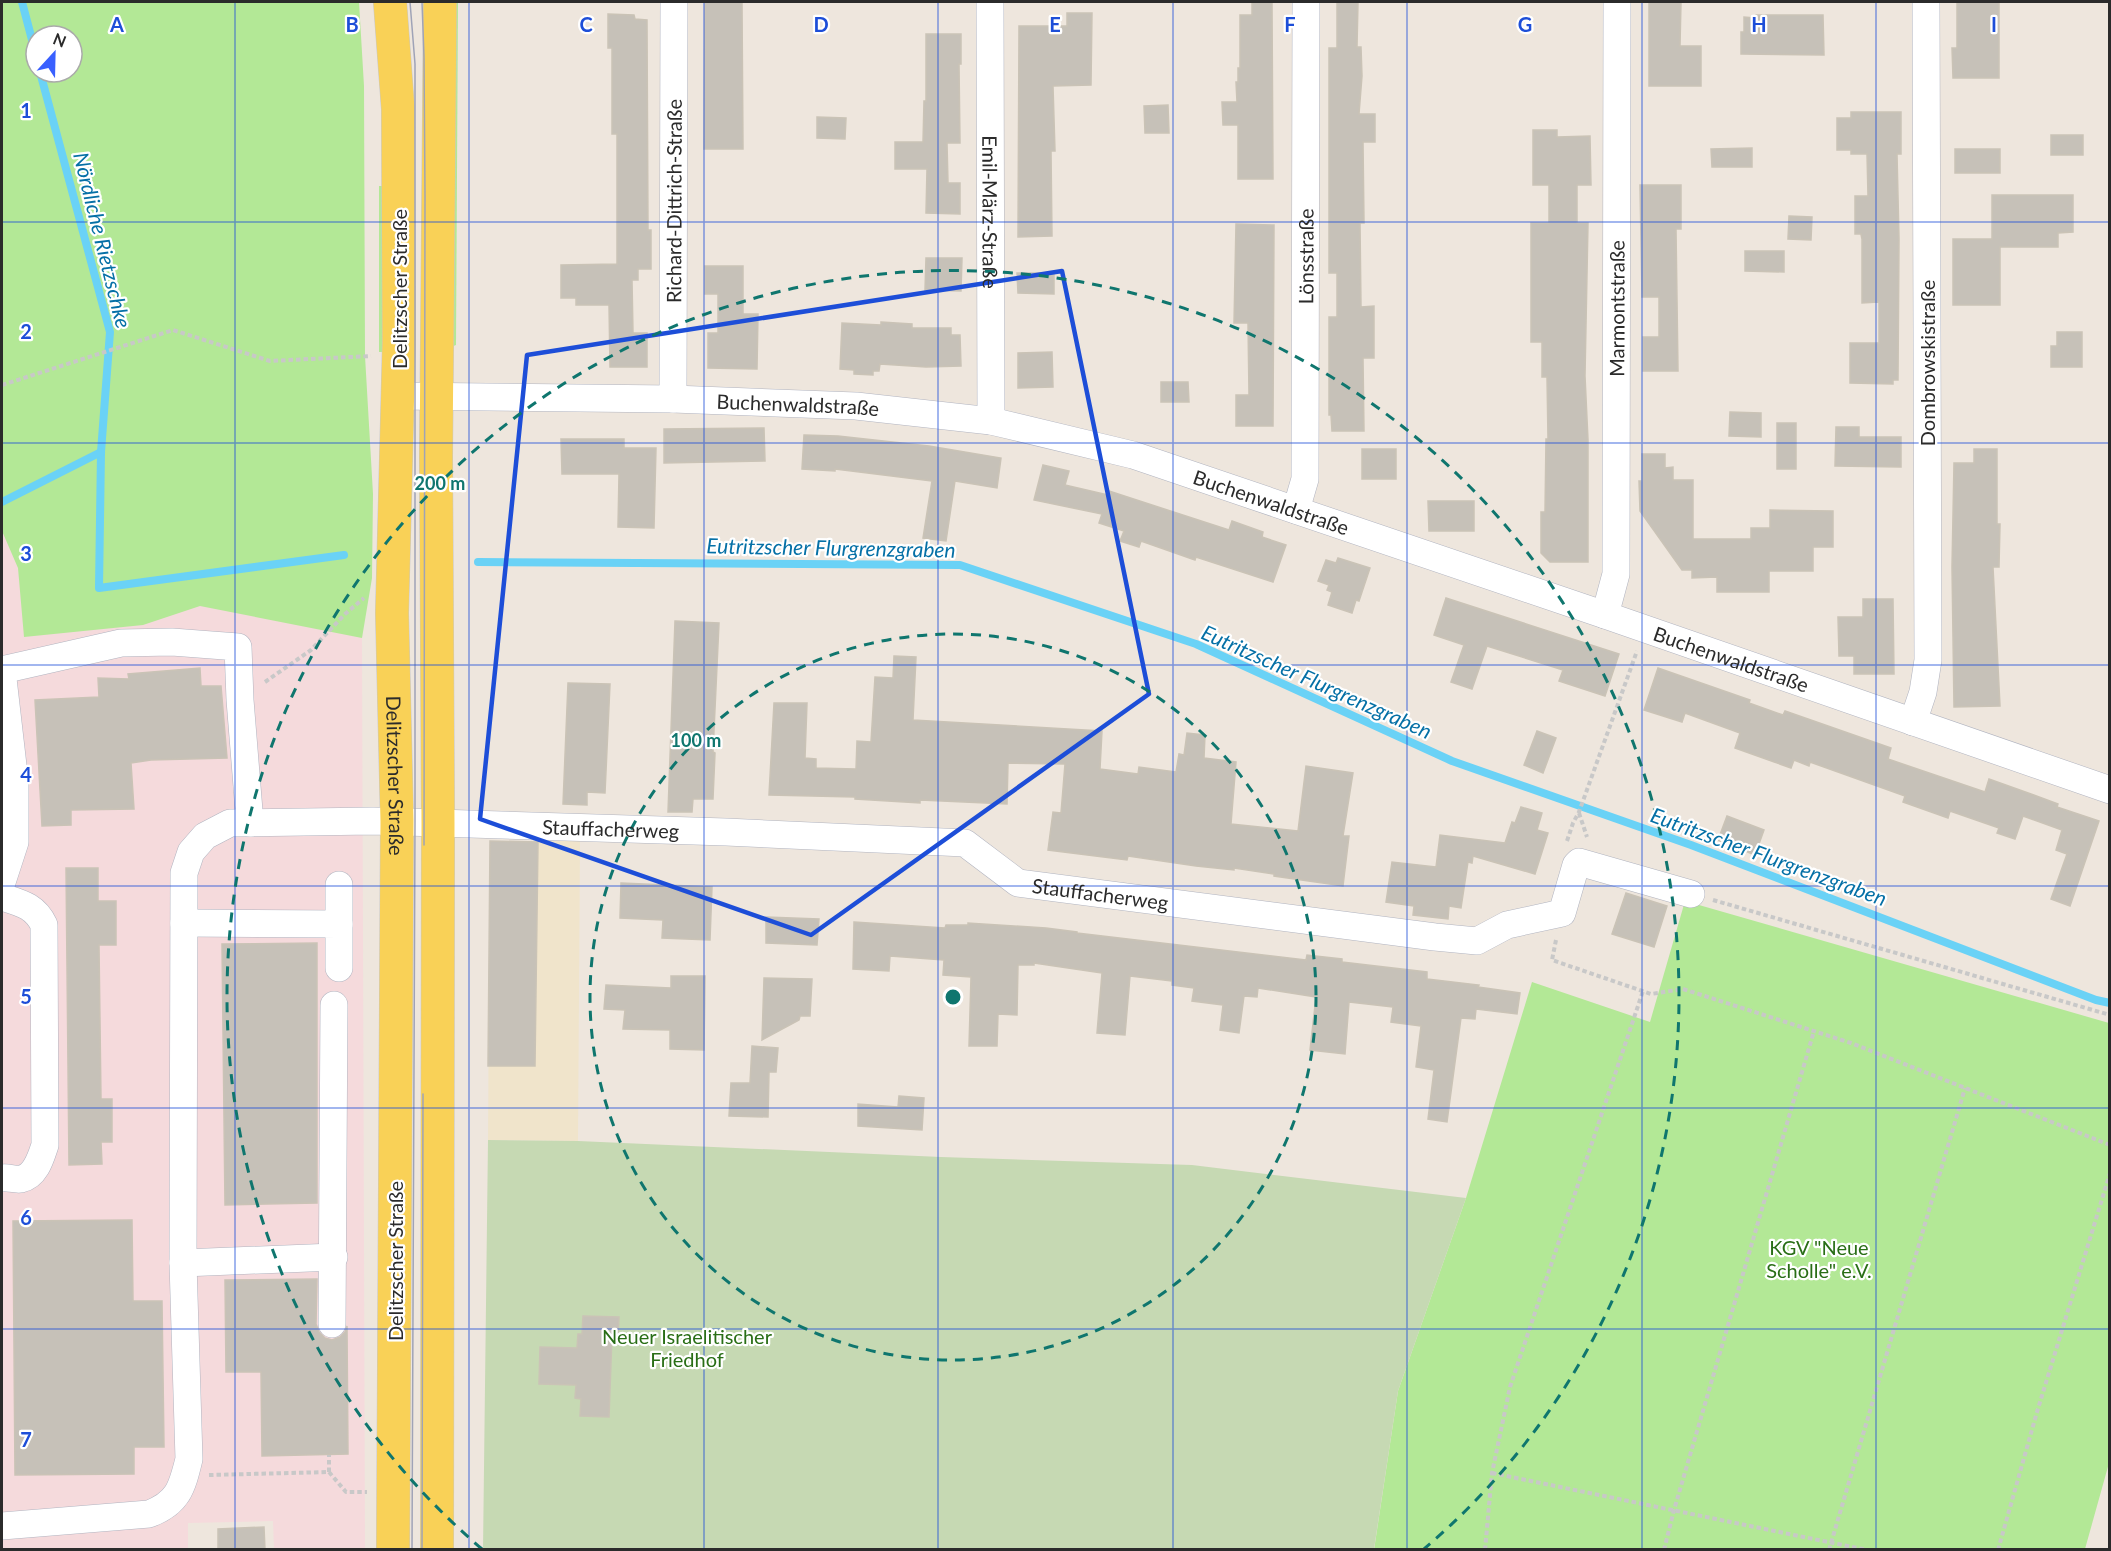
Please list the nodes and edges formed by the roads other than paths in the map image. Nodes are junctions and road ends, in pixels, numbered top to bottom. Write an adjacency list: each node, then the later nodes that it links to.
1 (390, 2): 8 (main road, Delitzscher Straße)
2 (440, 2): 9 (main road, Delitzscher Straße)
3 (674, 2): 10 (street, Richard-Dittrich-Straße)
4 (990, 2): 11 (street, Emil-März-Straße)
5 (1306, 2): 12 (street, Lönsstraße)
6 (1617, 2): 13 (street, Marmontstraße)
7 (1926, 2): 15 (street, Dombrowskistraße)
8 (399, 396): 9 (street, Buchenwaldstraße); 17 (main road, Delitzscher Straße)
9 (437, 396): 10 (street, Buchenwaldstraße); 19 (main road, Delitzscher Straße)
10 (674, 399): 11 (street, Buchenwaldstraße)
11 (991, 421): 12 (street, Buchenwaldstraße)
12 (1296, 510): 13 (street, Buchenwaldstraße)
13 (1605, 615): 15 (street, Buchenwaldstraße)
14 (2, 670): 18 (street); 20 (street)
15 (1913, 722): 16 (street, Buchenwaldstraße)
16 (2109, 790)
17 (397, 821): 18 (street, Stauffacherweg); 19 (street, Stauffacherweg); 33 (main road, Delitzscher Straße)
18 (250, 823): 24 (street, Stauffacherweg)
19 (438, 823): 22 (street, Stauffacherweg); 34 (main road, Delitzscher Straße)
20 (2, 882)
21 (339, 885): 25 (street)
22 (1691, 894)
23 (2, 897): 28 (street)
24 (183, 923): 25 (street); 30 (street, Stauffacherweg)
25 (339, 924): 26 (street)
26 (339, 968)
27 (334, 1005): 29 (street)
28 (2, 1178)
29 (334, 1257): 30 (street); 31 (street)
30 (183, 1263): 32 (street, Stauffacherweg)
31 (332, 1324)
32 (2, 1526)
33 (393, 1550)
34 (437, 1550)

